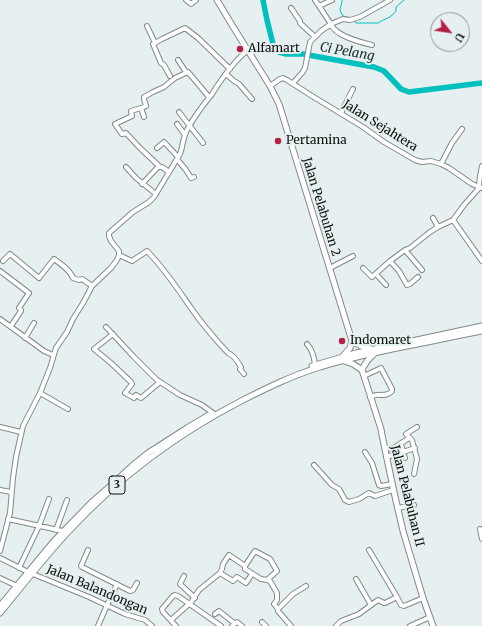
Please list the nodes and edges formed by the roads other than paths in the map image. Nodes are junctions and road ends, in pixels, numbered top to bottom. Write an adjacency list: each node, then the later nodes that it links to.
1 (186, 0): 2 (street)
2 (196, 0)
3 (217, 0): 14 (main road, Jalan Pelabuhan 2)
4 (316, 0): 7 (street)
5 (332, 0): 7 (street)
6 (390, 0): 9 (street)
7 (319, 6): 9 (street)
8 (291, 8): 11 (street)
9 (331, 24): 11 (street); 13 (street)
10 (147, 26): 12 (street)
11 (315, 37): 20 (street)
12 (155, 43): 16 (street); 19 (street)
13 (372, 45)
14 (248, 50): 16 (street); 21 (main road, Jalan Pelabuhan 2)
15 (178, 60): 17 (street)
16 (230, 69): 18 (street)
17 (186, 72): 23 (street); 25 (street)
18 (226, 74): 23 (street); 24 (street)
19 (170, 76)
20 (293, 83): 21 (street); 27 (street, Jalan Sejahtera)
21 (270, 86): 54 (main road, Jalan Pelabuhan 2)
22 (353, 89): 27 (street)
23 (209, 97): 30 (street)
24 (252, 99)
25 (141, 108): 28 (street); 37 (street)
26 (178, 112): 30 (street)
27 (341, 113): 36 (street, Jalan Sejahtera)
28 (144, 117)
29 (177, 124): 32 (street)
30 (190, 126): 32 (street); 33 (street)
31 (462, 129): 36 (street)
32 (185, 135): 35 (street)
33 (203, 143)
34 (157, 148): 35 (street)
35 (177, 158): 40 (street); 41 (street)
36 (441, 164): 43 (street, Jalan Sejahtera)
37 (159, 166): 40 (street); 42 (street)
38 (482, 166): 43 (street)
39 (126, 167): 42 (street)
40 (169, 172): 44 (street)
41 (194, 177)
42 (142, 184): 44 (street)
43 (480, 187): 46 (street)
44 (156, 194): 49 (street)
45 (433, 218): 47 (street)
46 (453, 220): 47 (street); 53 (street)
47 (438, 227): 48 (street)
48 (405, 250): 52 (street); 57 (street)
49 (119, 255): 61 (street); 78 (street)
50 (353, 256): 54 (street)
51 (3, 261): 61 (street)
52 (390, 261): 58 (street); 59 (street)
53 (482, 261)
54 (330, 268): 71 (main road, Jalan Pelabuhan 2)
55 (363, 268): 58 (street)
56 (0, 270): 64 (street)
57 (422, 270)
58 (376, 274): 60 (street)
59 (418, 277)
60 (386, 285)
61 (92, 286): 74 (street)
62 (0, 319): 64 (street)
63 (34, 323): 70 (street)
64 (11, 326): 70 (street)
65 (482, 326): 69 (main road, 3)
66 (106, 327): 68 (street)
67 (482, 330): 69 (main road, 3)
68 (113, 334): 79 (street); 79 (street)
69 (446, 336): 73 (main road, 3)
70 (25, 338): 74 (street)
71 (352, 340): 73 (main road); 75 (main road)
72 (307, 344): 76 (street)
73 (375, 351): 75 (main road, 3); 77 (main road)
74 (53, 355): 80 (street)
75 (341, 358): 76 (main road, 3); 77 (main road); 82 (main road, 3)
76 (315, 365): 82 (main road, 3)
77 (363, 373): 81 (main road, Jalan Pelabuhan II); 81 (street)
78 (244, 374)
79 (160, 382): 84 (street)
80 (40, 393): 83 (street); 87 (street)
81 (370, 397): 91 (main road, Jalan Pelabuhan II)
82 (240, 400): 84 (main road, 3)
83 (68, 409)
84 (215, 413): 109 (main road); 117 (main road, 3)
85 (0, 427): 87 (street)
86 (417, 428): 88 (street)
87 (21, 432): 100 (street)
88 (409, 438): 89 (street); 90 (street)
89 (401, 444): 91 (street); 93 (street)
90 (415, 448): 93 (street); 96 (street)
91 (384, 449): 94 (main road, Jalan Pelabuhan II)
92 (365, 452): 97 (street)
93 (403, 452): 94 (street)
94 (386, 456): 97 (main road, Jalan Pelabuhan II)
95 (314, 466): 99 (street)
96 (414, 474)
97 (392, 484): 99 (main road, Jalan Pelabuhan II)
98 (0, 490): 100 (street)
99 (393, 490): 104 (main road, Jalan Pelabuhan II)
100 (11, 492): 105 (street)
101 (49, 499): 106 (street)
102 (67, 500): 108 (street)
103 (414, 504): 104 (street)
104 (398, 508): 130 (main road, Jalan Pelabuhan II)
105 (8, 519): 106 (street); 113 (street)
106 (39, 526): 108 (street); 116 (street)
107 (480, 529): 110 (street)
108 (56, 530): 109 (street)
109 (63, 531): 117 (main road, 3)
110 (482, 539)
111 (88, 550): 125 (street)
112 (369, 550): 128 (street)
113 (0, 551)
114 (0, 558): 116 (street, Jalan Balandongan)
115 (245, 566): 118 (street); 119 (street); 123 (street)
116 (19, 568): 117 (street, Jalan Balandongan)
117 (30, 573): 126 (main road, 3); 132 (street, Jalan Balandongan); 136 (main road, 3)
118 (220, 573): 119 (street); 129 (street)
119 (252, 574): 123 (street)
120 (184, 576): 129 (street)
121 (0, 578): 126 (street)
122 (356, 579): 133 (street)
123 (266, 580): 135 (street)
124 (137, 583): 125 (street)
125 (117, 584): 132 (street)
126 (17, 586): 134 (main road, 3)
127 (306, 586): 135 (street)
128 (397, 597): 130 (street); 133 (street)
129 (195, 598): 131 (street)
130 (423, 598): 138 (main road, Jalan Pelabuhan II)
131 (190, 604): 139 (street); 139 (street); 144 (street)
132 (107, 605): 141 (street); 142 (street, Jalan Balandongan)
133 (371, 605): 147 (street)
134 (0, 606)
135 (278, 609): 146 (street)
136 (0, 613)
137 (215, 614): 140 (street)
138 (430, 617): 148 (street); 149 (main road, Jalan Pelabuhan II)
139 (171, 620): 143 (street)
140 (233, 625): 145 (street)
141 (98, 626)
142 (152, 626)
143 (176, 626)
144 (220, 626)
145 (242, 626)
146 (291, 626)
147 (336, 626)
148 (410, 626)
149 (433, 626)

